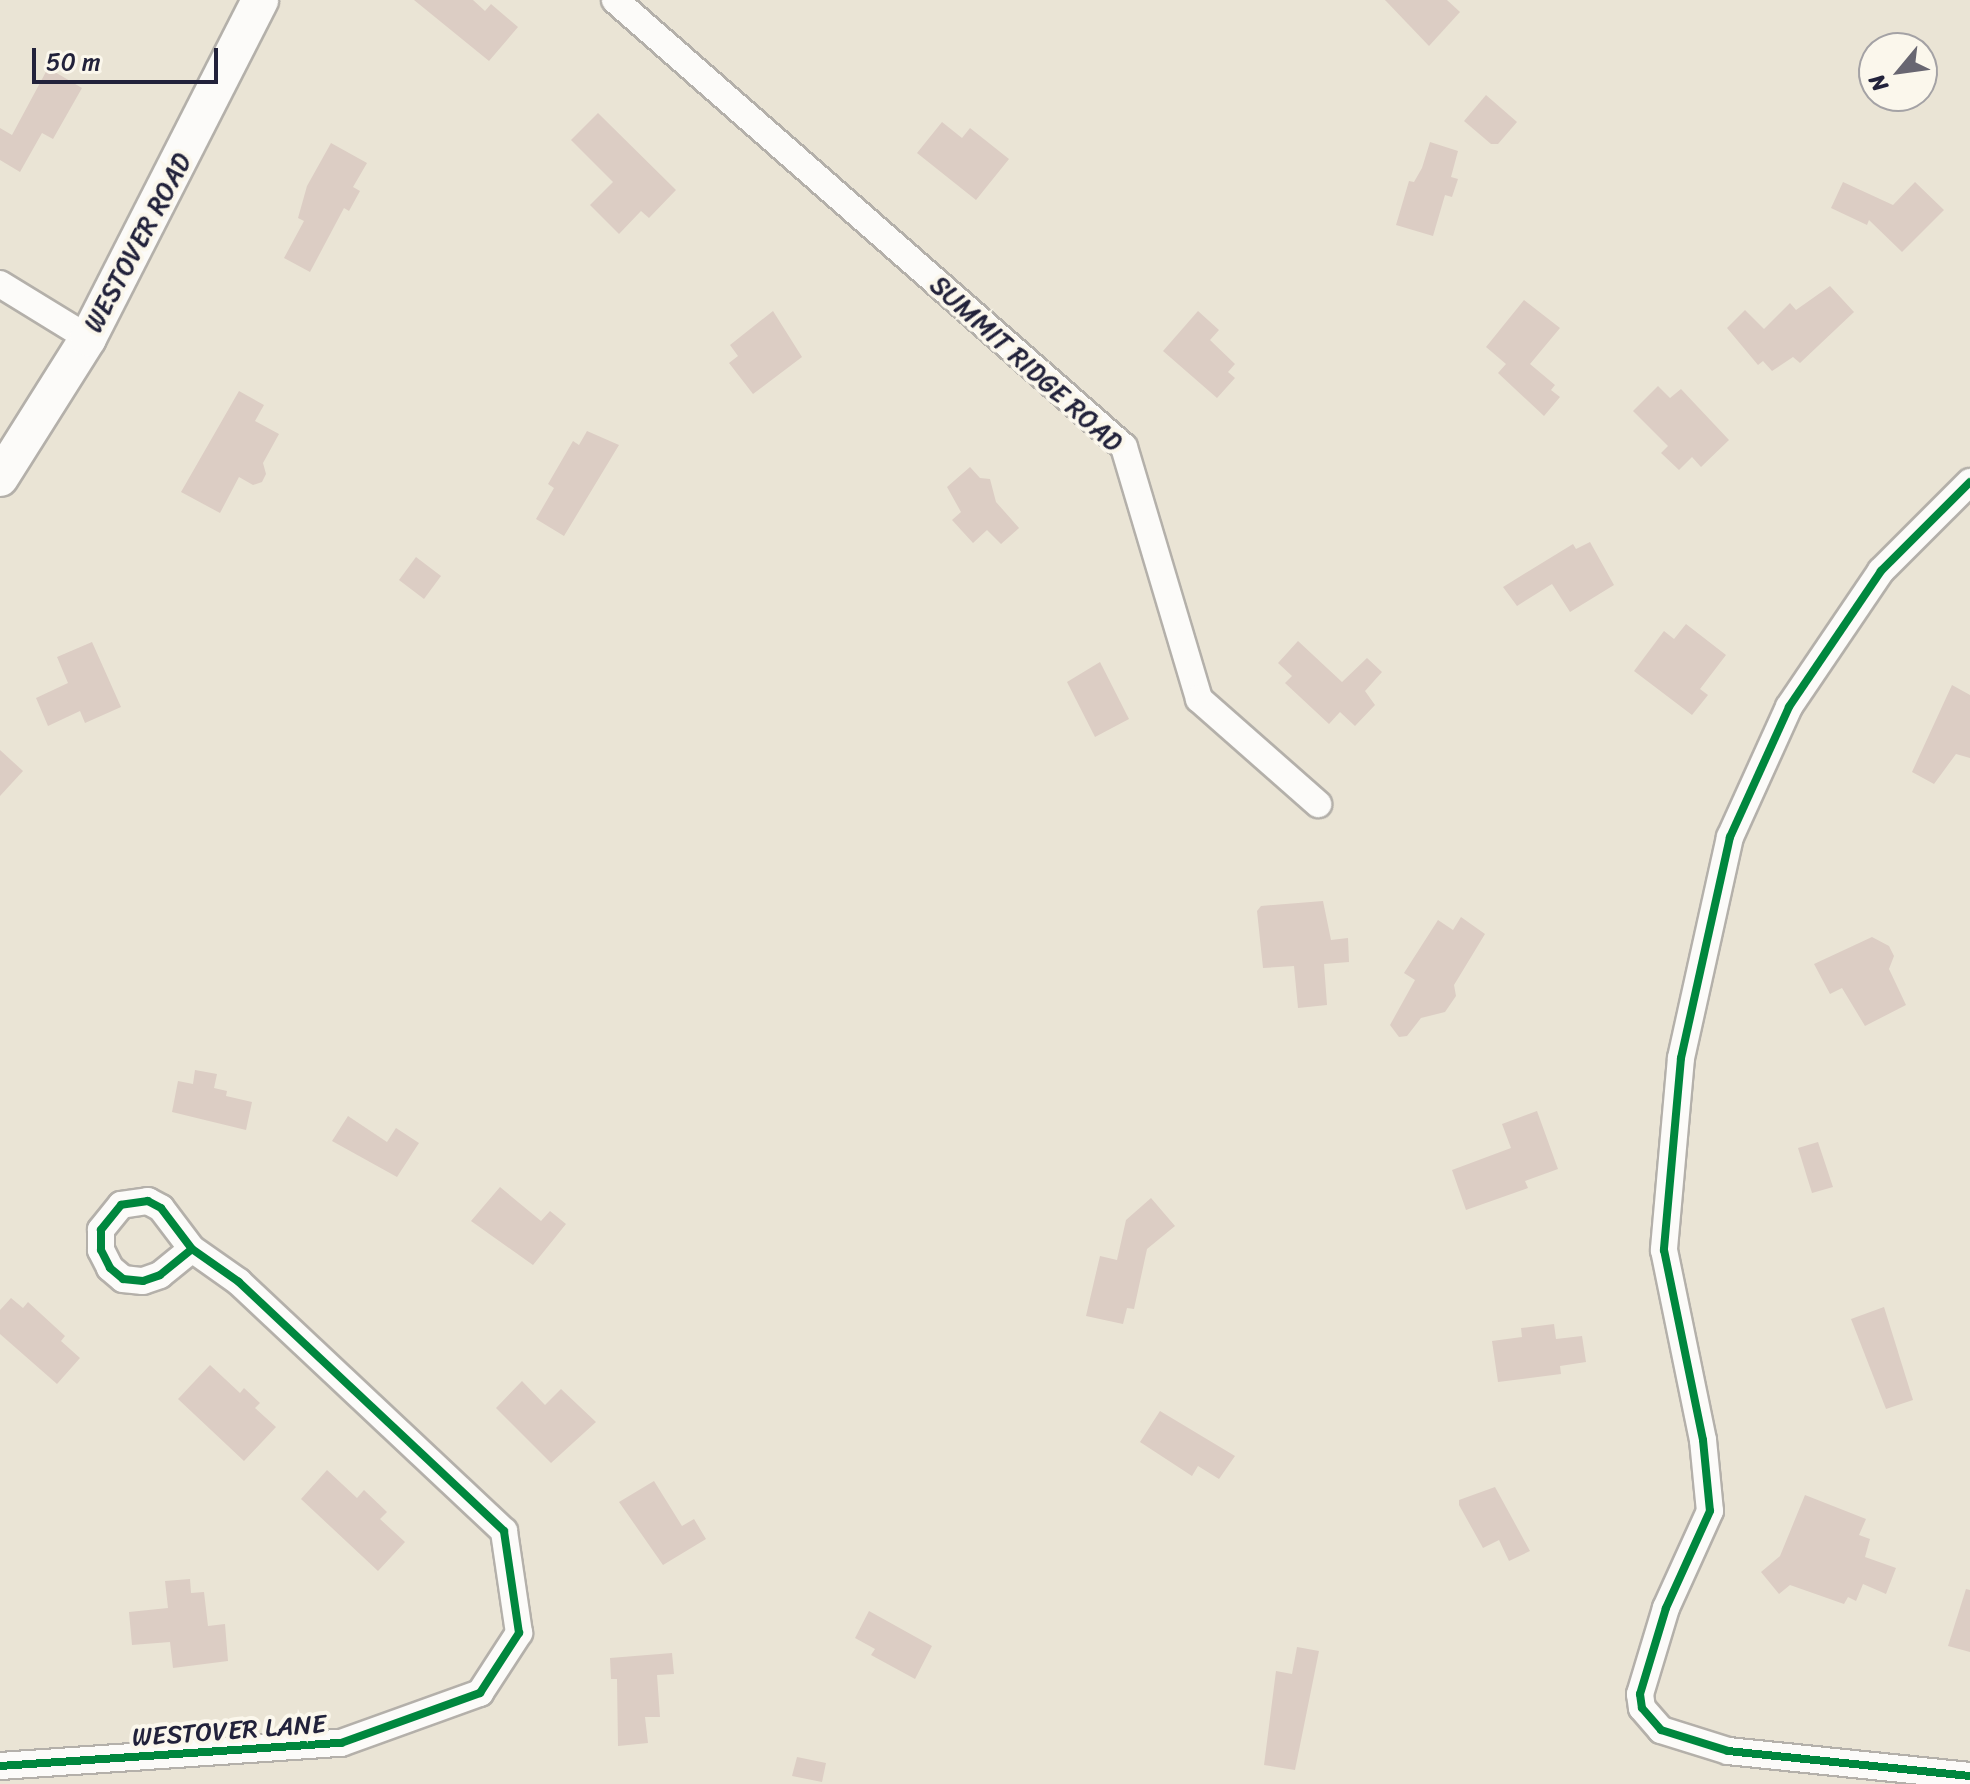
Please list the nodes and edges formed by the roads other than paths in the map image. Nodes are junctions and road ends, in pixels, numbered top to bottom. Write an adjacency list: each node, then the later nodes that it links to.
1 (260, 0): 4 (street, WESTOVER ROAD)
2 (615, 0): 7 (street, SUMMIT RIDGE ROAD)
3 (0, 284): 4 (street)
4 (88, 338): 5 (street, WESTOVER ROAD)
5 (0, 478)
6 (1970, 482): 10 (street)
7 (1318, 804)
8 (192, 1249): 9 (street, WESTOVER LANE)
9 (0, 1766)
10 (1970, 1776)

